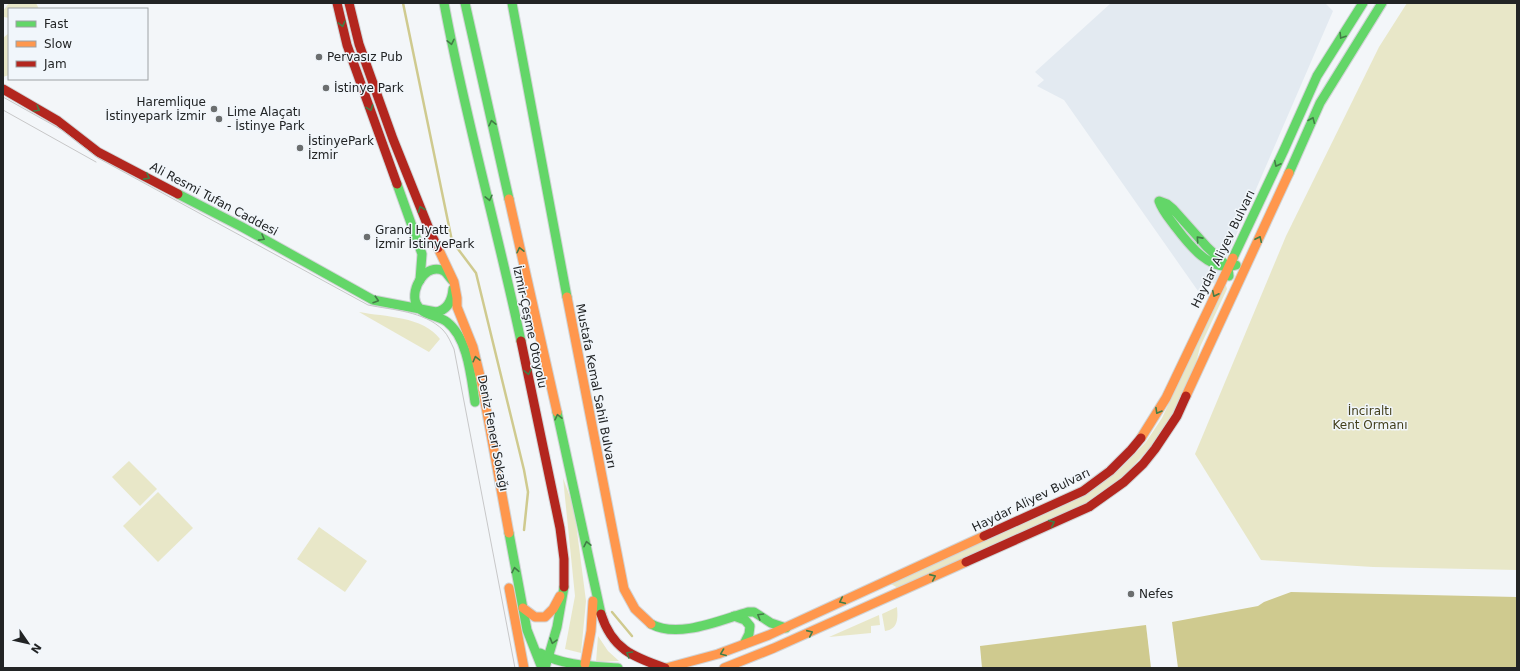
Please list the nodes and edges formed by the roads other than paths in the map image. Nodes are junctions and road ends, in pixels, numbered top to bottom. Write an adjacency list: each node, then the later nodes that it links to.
1 (337, 3): 13 (main road, one-way to 13)
2 (349, 3): 14 (main road, Deniz Feneri Sokağı, one-way to 2)
3 (444, 3): 20 (main road, İzmir-Çeşme Otoyolu, one-way to 20)
4 (465, 3): 19 (main road, İzmir-Çeşme Otoyolu, one-way to 4)
5 (512, 3): 22 (main road, Mustafa Kemal Sahil Bulvarı)
6 (1363, 3): 9 (main road, Haydar Aliyev Bulvarı, one-way to 9)
7 (1382, 3): 10 (main road, one-way to 7)
8 (3, 89): 15 (main road, Ali Resmi Tufan Caddesi, one-way to 15)
9 (1284, 150): 10 (main road); 12 (main road, Haydar Aliyev Bulvarı, one-way to 12)
10 (1297, 156): 11 (main road, one-way to 10)
11 (1252, 256): 12 (main road); 16 (main road)
12 (1228, 267): 12 (main road, one-way to 12); 16 (main road); 23 (main road, Haydar Aliyev Bulvarı, one-way to 23)
13 (420, 280): 14 (main road); 15 (main road)
14 (454, 282): 15 (main road); 21 (main road, Deniz Feneri Sokağı, one-way to 14)
15 (423, 310): 17 (main road, Deniz Feneri Sokağı)
16 (1203, 358): 34 (main road, one-way to 16)
17 (476, 408)
18 (508, 578): 29 (main road)
19 (593, 583): 28 (main road); 33 (main road, one-way to 19)
20 (564, 586): 21 (main road); 26 (main road, İzmir-Çeşme Otoyolu, one-way to 26); 27 (main road)
21 (523, 608): 25 (main road, Deniz Feneri Sokağı)
22 (734, 616): 23 (main road, Mustafa Kemal Sahil Bulvarı, one-way to 22); 24 (main road)
23 (786, 628): 24 (main road, Haydar Aliyev Bulvarı)
24 (744, 644): 33 (main road, Haydar Aliyev Bulvarı, one-way to 33)
25 (535, 650): 26 (main road); 30 (main road, Deniz Feneri Sokağı)
26 (548, 658): 27 (main road); 30 (main road)
27 (559, 658): 28 (main road); 31 (main road)
28 (585, 664): 32 (main road)
29 (524, 668)
30 (543, 668)
31 (548, 668)
32 (618, 668)
33 (665, 668)
34 (724, 668)

